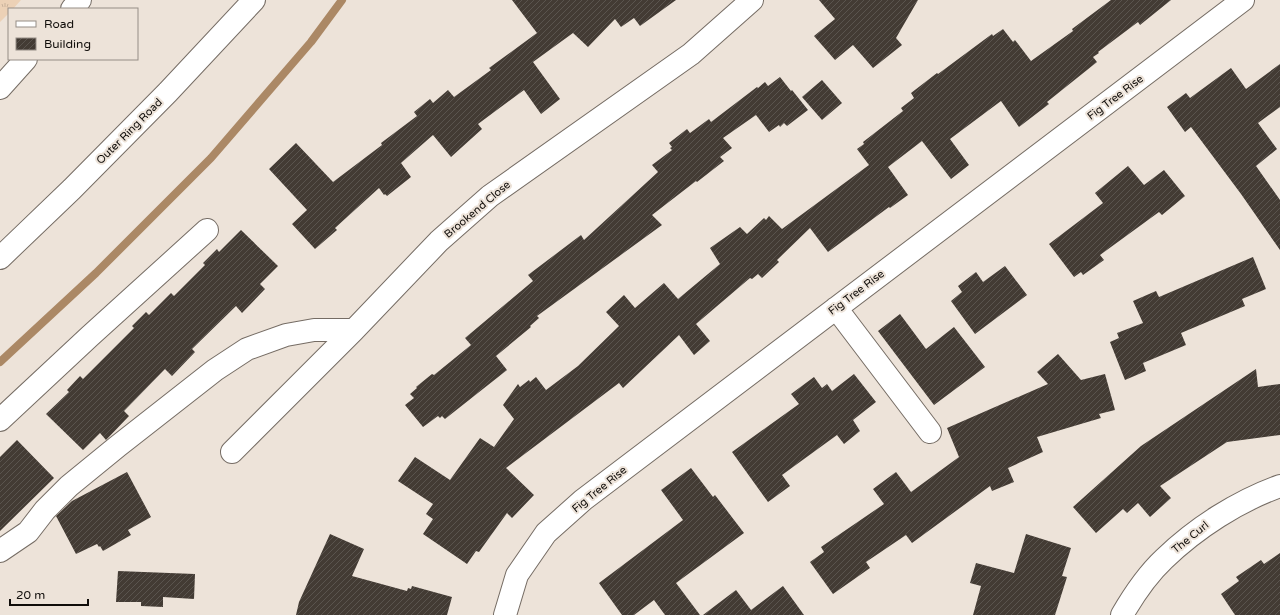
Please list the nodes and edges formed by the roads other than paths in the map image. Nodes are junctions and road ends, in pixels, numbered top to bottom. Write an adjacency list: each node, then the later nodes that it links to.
1 (80, 0): 5 (main road)
2 (254, 0): 9 (main road, Outer Ring Road)
3 (752, 0): 11 (main road, Brookend Close)
4 (1243, 0): 10 (main road, Fig Tree Rise)
5 (73, 8)
6 (25, 60): 7 (main road)
7 (0, 88)
8 (207, 230): 12 (main road)
9 (0, 258)
10 (836, 308): 13 (main road); 17 (main road, Fig Tree Rise)
11 (354, 330): 14 (main road, Brookend Close); 16 (main road)
12 (0, 420)
13 (930, 432)
14 (232, 452)
15 (1280, 486): 18 (main road, The Curl)
16 (0, 551)
17 (505, 615)
18 (1122, 615)

